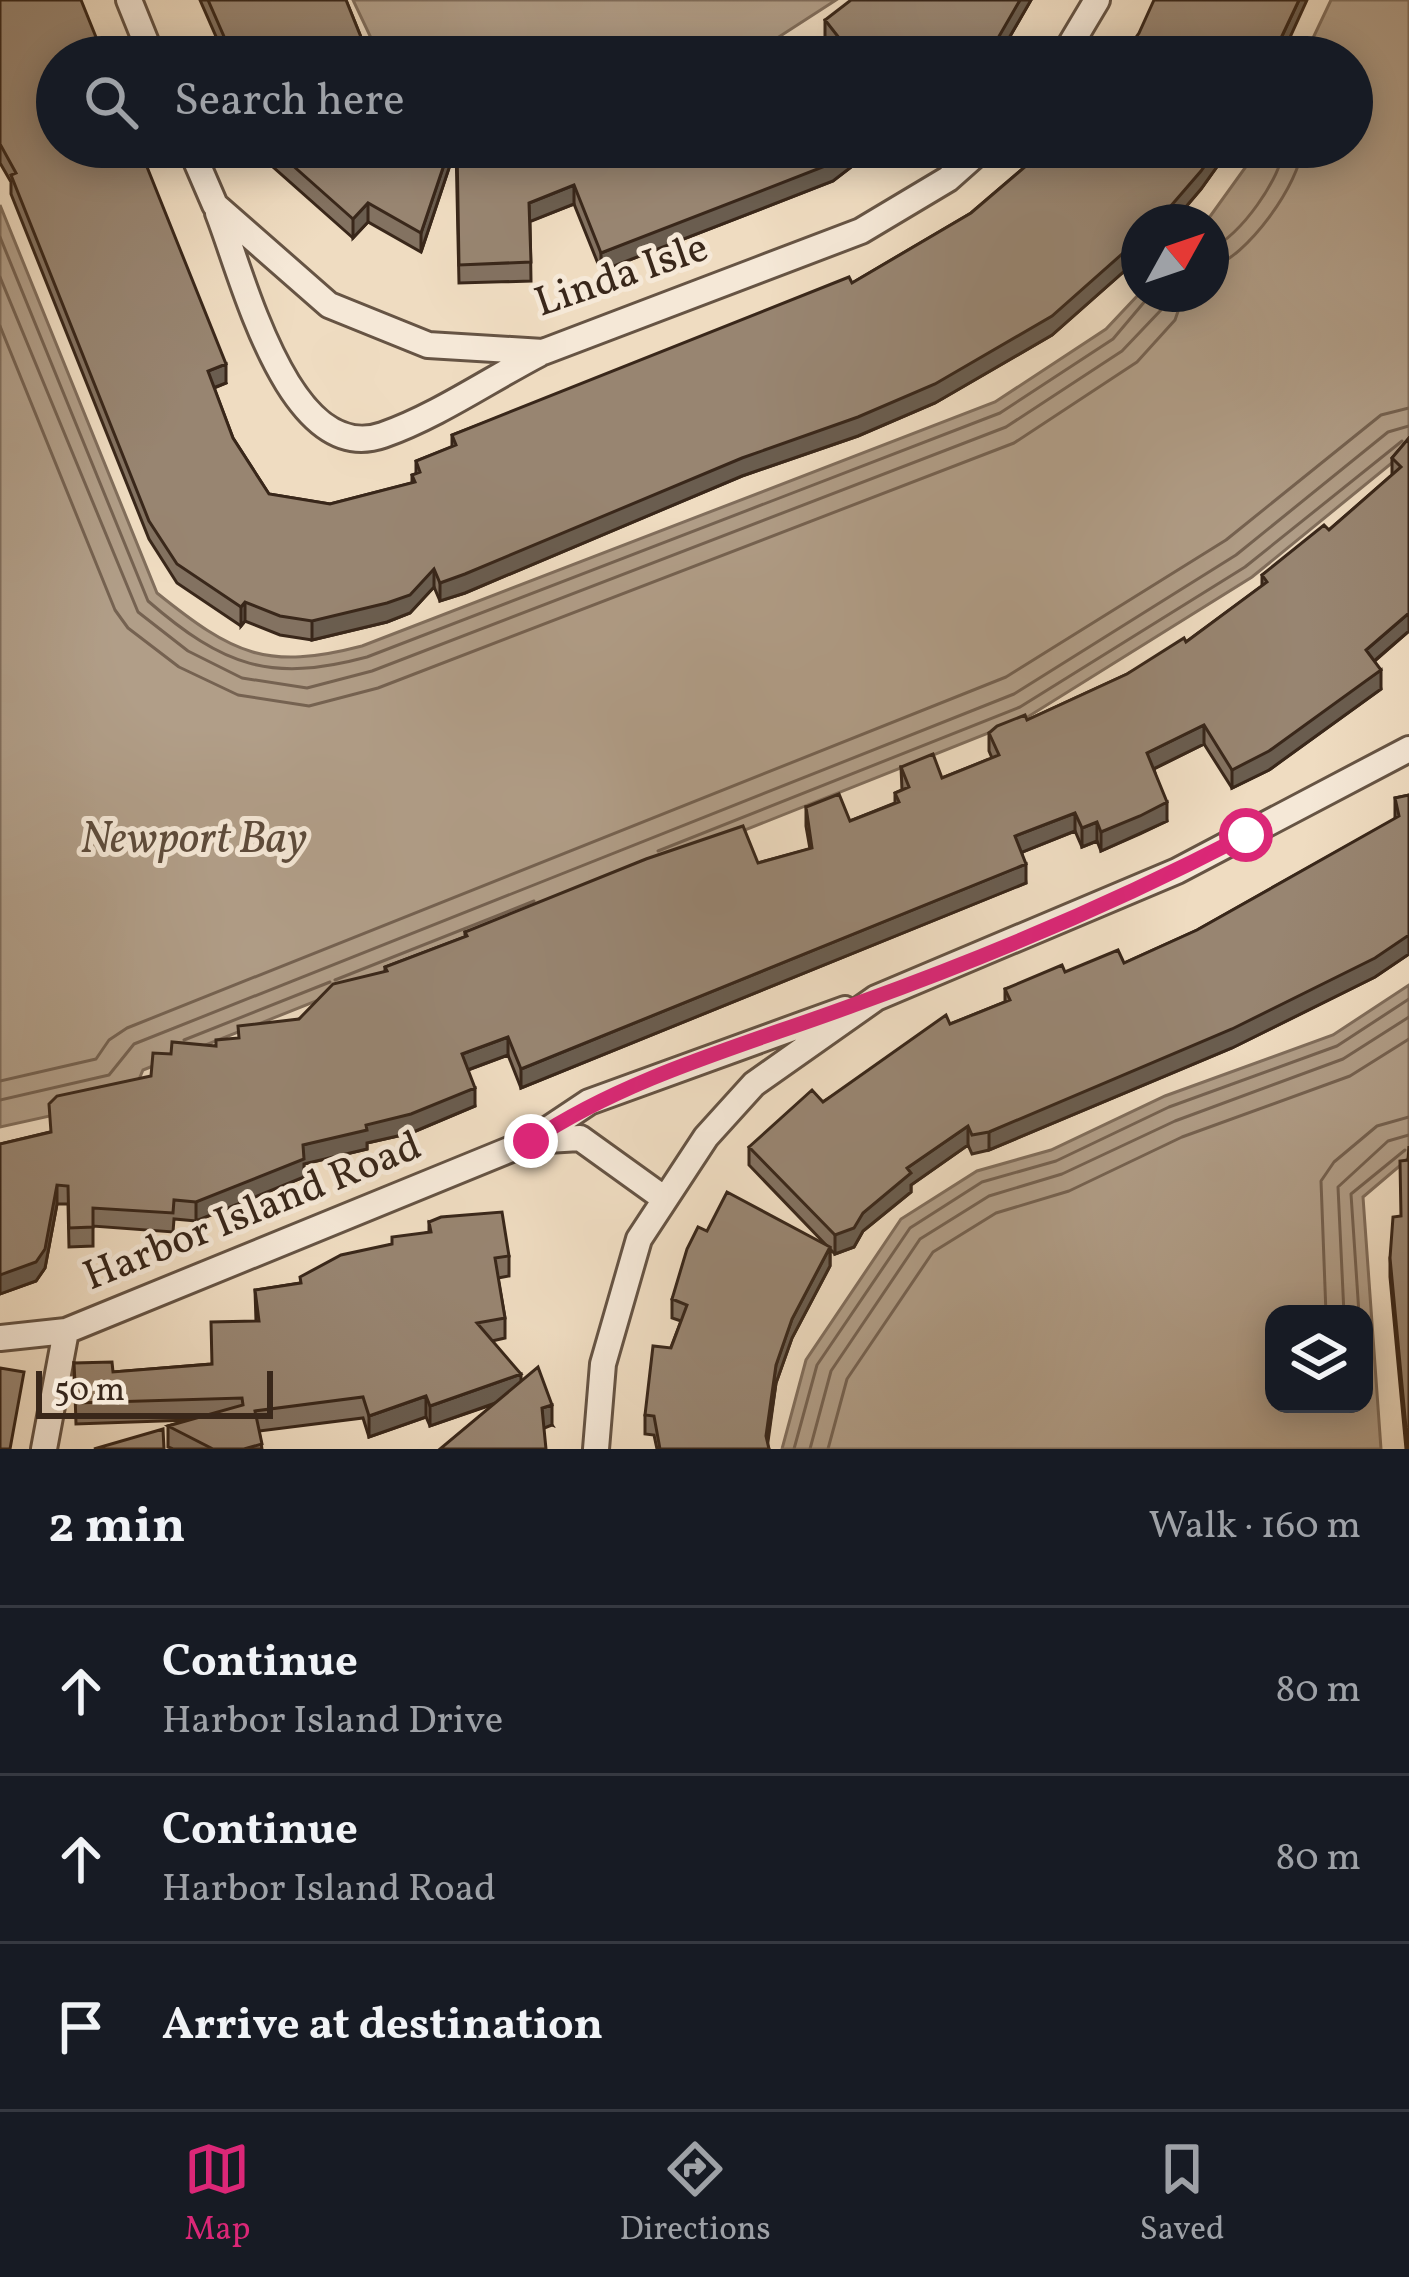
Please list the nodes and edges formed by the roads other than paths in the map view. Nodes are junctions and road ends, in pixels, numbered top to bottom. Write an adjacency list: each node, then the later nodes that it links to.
1 (129, 0): 3 (street)
2 (1097, 0): 4 (street)
3 (144, 36)
4 (1076, 36)
5 (199, 168): 7 (street, Linda Isle)
6 (960, 168): 8 (street, Linda Isle)
7 (215, 205): 8 (street, Linda Isle); 8 (street)
8 (543, 352)
9 (1409, 749): 10 (street)
10 (876, 998): 11 (street, Harbor Island Road); 12 (street)
11 (531, 1141): 12 (street, Harbor Island Road); 13 (street, Harbor Island Road)
12 (662, 1197): 16 (street)
13 (66, 1331): 14 (street, Harbor Island Road); 15 (street)
14 (0, 1338)
15 (44, 1449)
16 (596, 1449)

